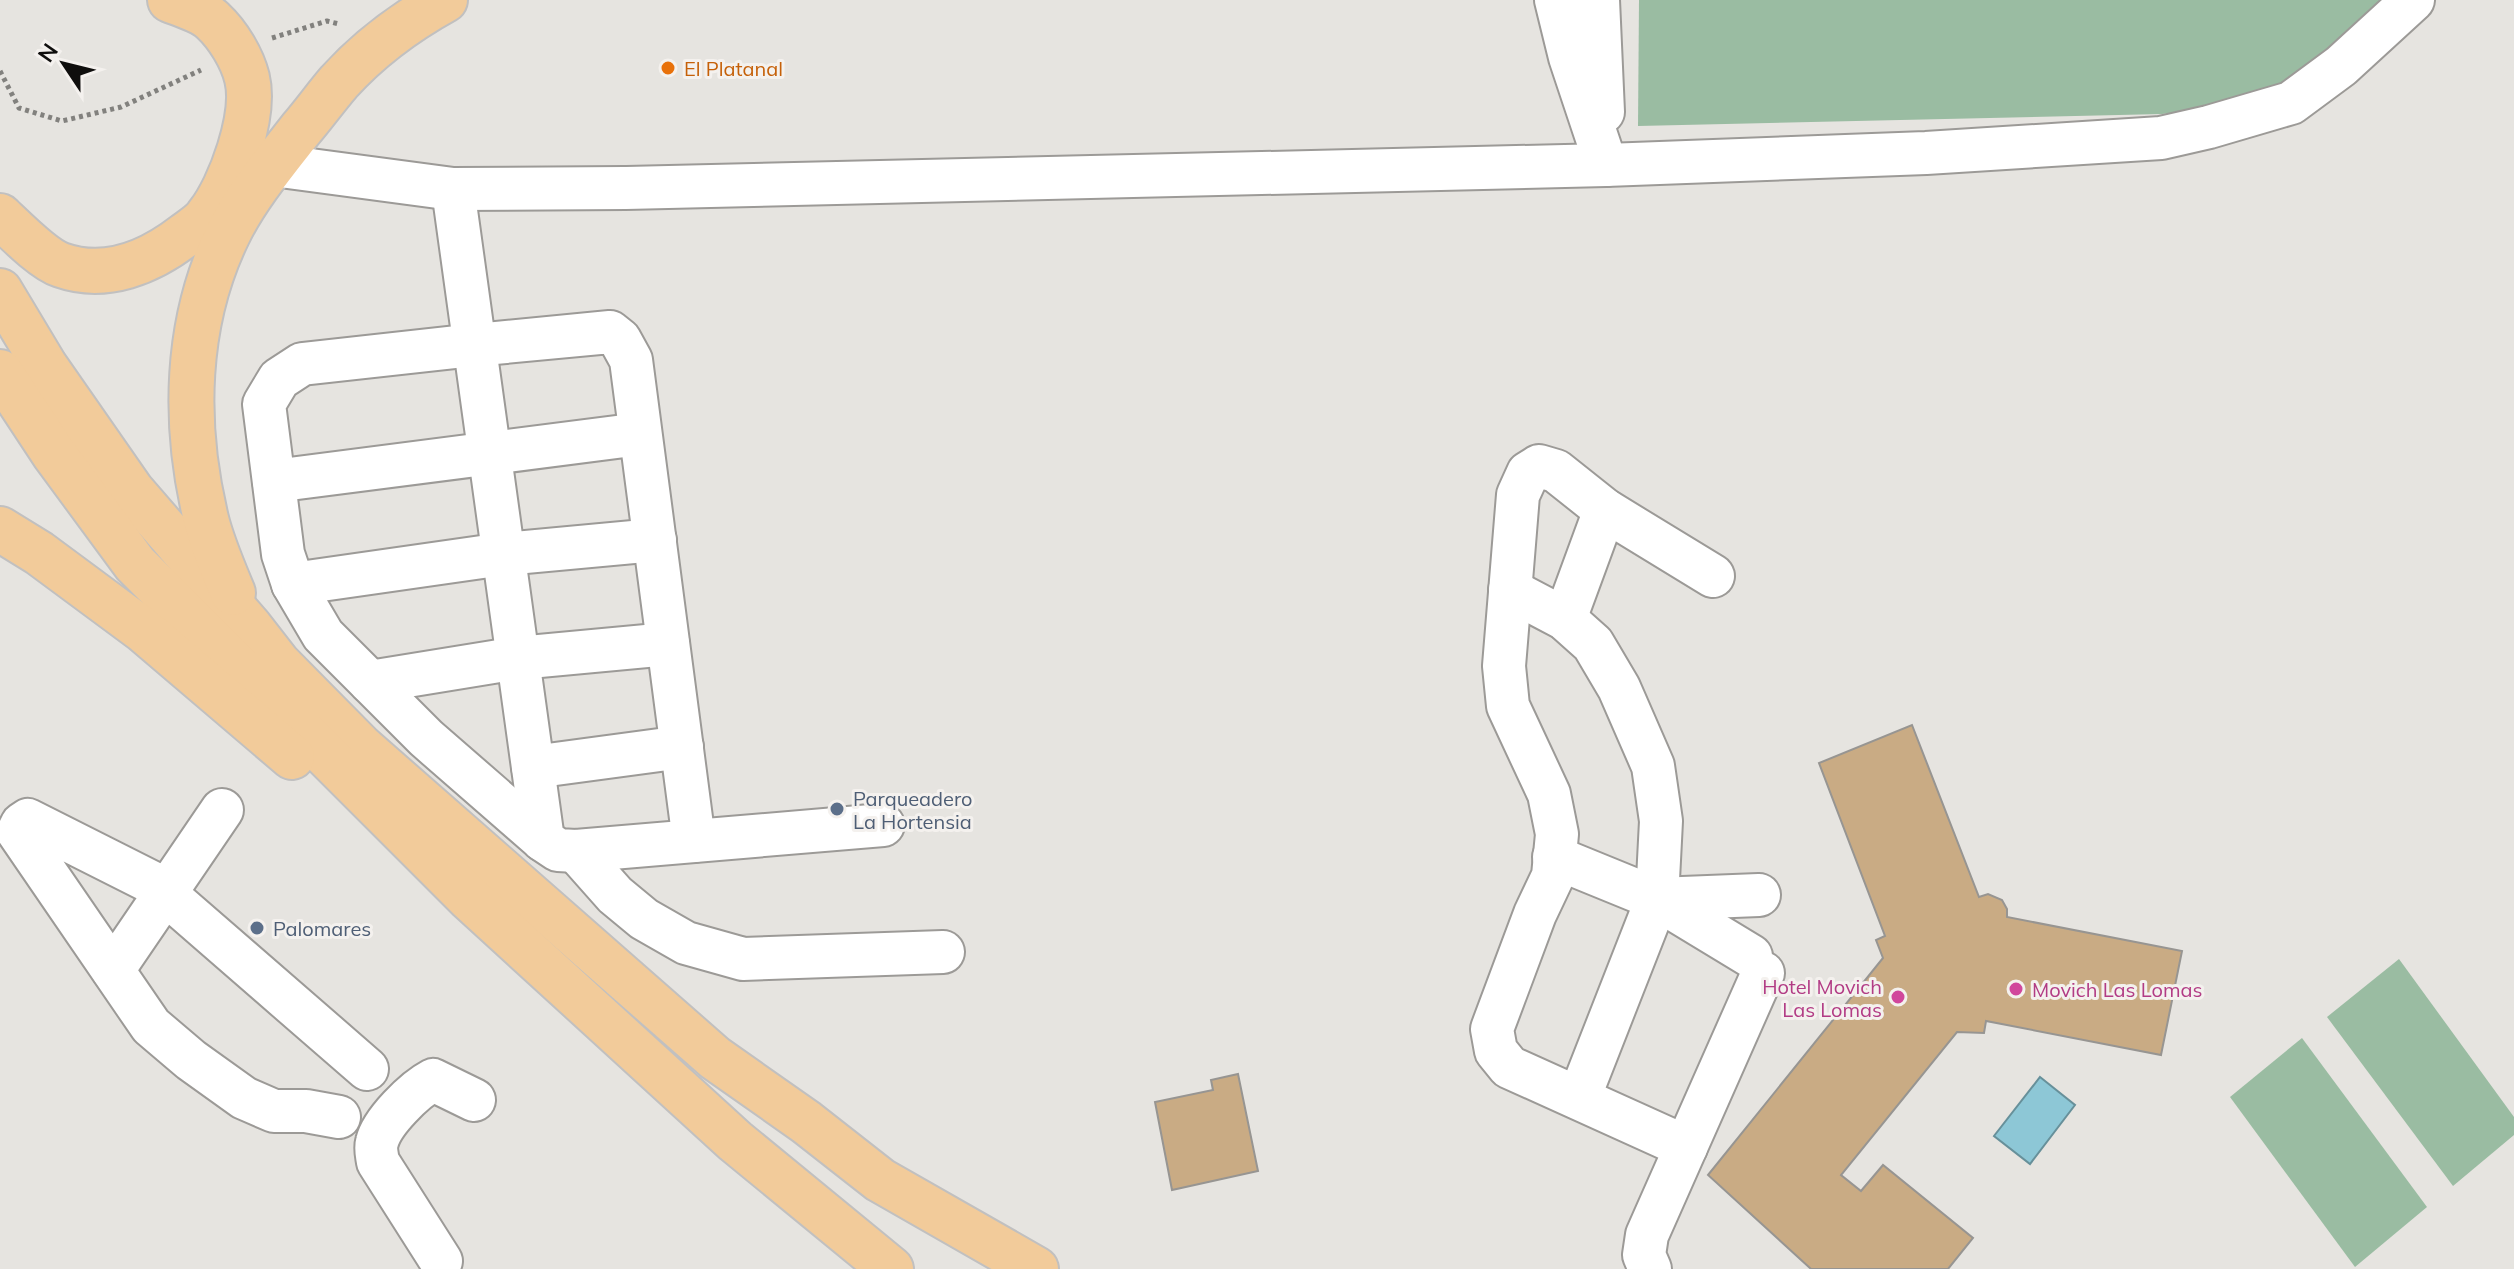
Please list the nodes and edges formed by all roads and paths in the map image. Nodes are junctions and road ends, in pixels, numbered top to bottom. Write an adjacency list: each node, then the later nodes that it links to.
1 (170, 0): 11 (main road)
2 (445, 0): 8 (main road)
3 (1556, 0): 9 (lane)
4 (1598, 0): 9 (lane)
5 (2413, 0): 9 (lane)
6 (206, 68): 7 (path)
7 (0, 71)
8 (273, 165): 10 (lane); 26 (main road)
9 (1606, 165): 10 (lane)
10 (453, 189): 13 (lane)
11 (0, 216)
12 (0, 291): 26 (main road)
13 (474, 345): 15 (lane); 16 (lane); 17 (lane)
14 (0, 372): 39 (main road)
15 (640, 434): 16 (lane); 20 (lane)
16 (490, 455): 17 (lane); 21 (lane)
17 (274, 481): 23 (lane)
18 (1605, 510): 22 (lane); 24 (lane); 25 (lane)
19 (0, 529): 39 (main road)
20 (655, 540): 21 (lane); 27 (lane)
21 (503, 554): 23 (lane); 28 (lane)
22 (1713, 576)
23 (293, 584): 29 (lane)
24 (1510, 590): 25 (lane); 36 (lane)
25 (1565, 619): 40 (lane)
26 (250, 627): 50 (main road)
27 (668, 644): 28 (lane); 30 (lane)
28 (518, 658): 29 (lane); 31 (lane)
29 (370, 682): 35 (lane)
30 (682, 747): 31 (lane); 34 (lane)
31 (533, 767): 35 (lane)
32 (222, 810): 37 (lane)
33 (883, 825): 34 (lane)
34 (694, 841): 35 (lane)
35 (560, 846): 41 (lane)
36 (1554, 857): 40 (lane); 44 (lane)
37 (164, 892): 42 (lane); 42 (lane); 43 (lane)
38 (1759, 895): 40 (lane)
39 (469, 898): 49 (main road)
40 (1657, 899): 44 (lane); 47 (lane)
41 (943, 952)
42 (113, 970): 46 (lane)
43 (367, 1069)
44 (1579, 1098): 47 (lane)
45 (474, 1100): 48 (lane)
46 (339, 1117)
47 (1686, 1147): 51 (lane)
48 (441, 1261)
49 (871, 1261)
50 (1036, 1269)
51 (1650, 1269)

